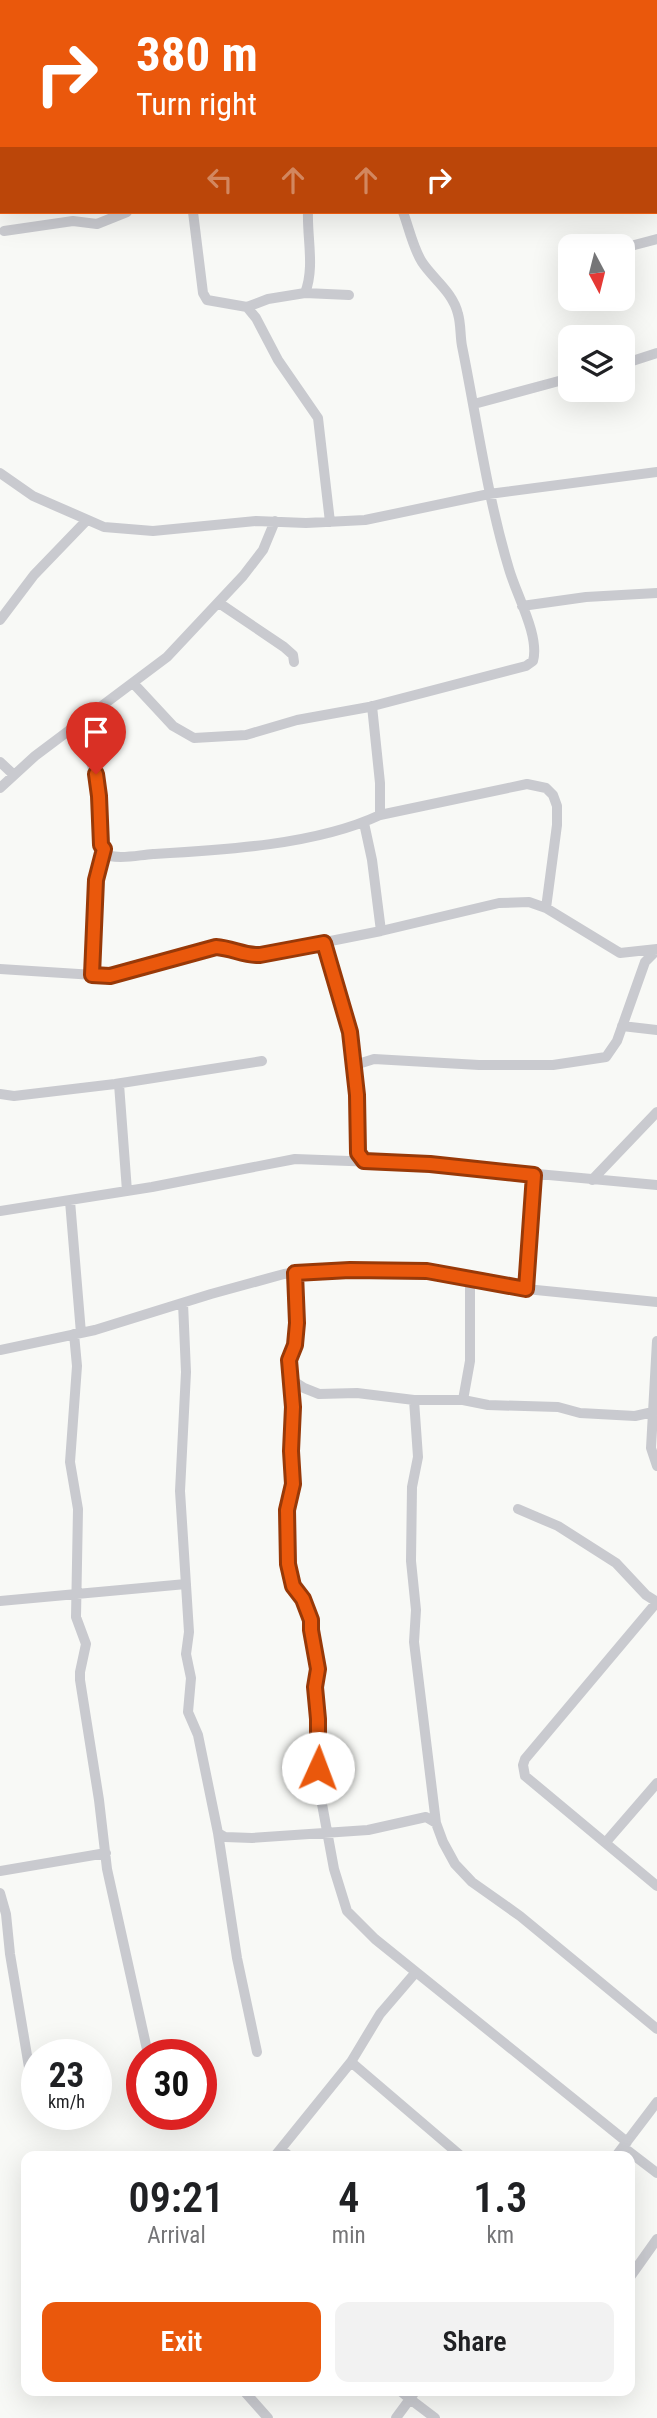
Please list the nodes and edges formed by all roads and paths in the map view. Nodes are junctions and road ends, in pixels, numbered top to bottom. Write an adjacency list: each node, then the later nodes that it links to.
1 (191, 0): 2 (street)
2 (197, 0)
3 (122, 214): 7 (street)
4 (193, 214): 12 (street)
5 (308, 214): 10 (street)
6 (405, 214): 16 (street)
7 (4, 232)
8 (657, 239): 9 (street)
9 (635, 245)
10 (305, 293): 11 (street); 12 (street)
11 (349, 295)
12 (247, 307): 22 (street)
13 (657, 353): 14 (street)
14 (635, 360)
15 (558, 382): 16 (street)
16 (474, 404): 19 (street)
17 (657, 472): 19 (street)
18 (0, 473): 20 (street)
19 (489, 494): 22 (street); 25 (street)
20 (87, 520): 21 (street); 26 (street)
21 (275, 521): 22 (street); 24 (street)
22 (330, 522)
23 (657, 593): 25 (street)
24 (219, 603): 27 (street); 28 (street)
25 (522, 606): 29 (street)
26 (0, 620)
27 (293, 662)
28 (134, 684): 29 (street); 30 (street)
29 (372, 706): 34 (street)
30 (78, 723): 32 (street); 36 (street)
31 (0, 762): 32 (street)
32 (13, 775): 33 (street)
33 (0, 788)
34 (380, 815): 35 (street); 37 (street)
35 (364, 823): 36 (street); 38 (street)
36 (104, 849): 43 (street)
37 (546, 908): 38 (street); 41 (street)
38 (381, 931): 39 (street)
39 (324, 943): 43 (street); 47 (street)
40 (657, 950): 41 (street)
41 (643, 957): 44 (street)
42 (0, 969): 43 (street)
43 (92, 975)
44 (622, 1026): 45 (street); 47 (street)
45 (657, 1030)
46 (262, 1061): 48 (street)
47 (355, 1065): 51 (street)
48 (119, 1084): 49 (street); 55 (street)
49 (0, 1094)
50 (657, 1112): 53 (street)
51 (357, 1158): 52 (street); 55 (street)
52 (534, 1175): 53 (street); 60 (street)
53 (592, 1180): 54 (street)
54 (657, 1185)
55 (127, 1191): 56 (street)
56 (70, 1200): 57 (street); 63 (street)
57 (0, 1211)
58 (295, 1273): 59 (street); 62 (street); 66 (street)
59 (470, 1278): 60 (street); 68 (street)
60 (526, 1289): 61 (street)
61 (657, 1301)
62 (183, 1303): 63 (street); 72 (street)
63 (77, 1334): 65 (street); 73 (street)
64 (657, 1341): 69 (street)
65 (0, 1350)
66 (290, 1379): 67 (street); 78 (street)
67 (414, 1400): 68 (street); 77 (street)
68 (463, 1400): 69 (street)
69 (653, 1412): 70 (street)
70 (657, 1466)
71 (518, 1508): 75 (street)
72 (186, 1584): 73 (street); 79 (street)
73 (76, 1596): 74 (street); 81 (street)
74 (0, 1601)
75 (657, 1602): 80 (street)
76 (657, 1783): 80 (street)
77 (436, 1823): 78 (street); 86 (street)
78 (327, 1832): 79 (street); 85 (street)
79 (218, 1833): 89 (street)
80 (606, 1842): 83 (street)
81 (106, 1853): 82 (street); 88 (street)
82 (0, 1871)
83 (657, 1886)
84 (0, 1893): 87 (street)
85 (416, 1972): 90 (street); 92 (street)
86 (657, 2029)
87 (24, 2039)
88 (145, 2039)
89 (257, 2052)
90 (351, 2062): 93 (street); 94 (street)
91 (657, 2102): 92 (street)
92 (622, 2148)
93 (284, 2151)
94 (455, 2151)
95 (635, 2157): 96 (street)
96 (657, 2173)
97 (657, 2239): 98 (street)
98 (635, 2270)
99 (248, 2396): 102 (street)
100 (412, 2396): 103 (street)
101 (414, 2396): 104 (street)
102 (266, 2417)
103 (396, 2418)
104 (435, 2418)

